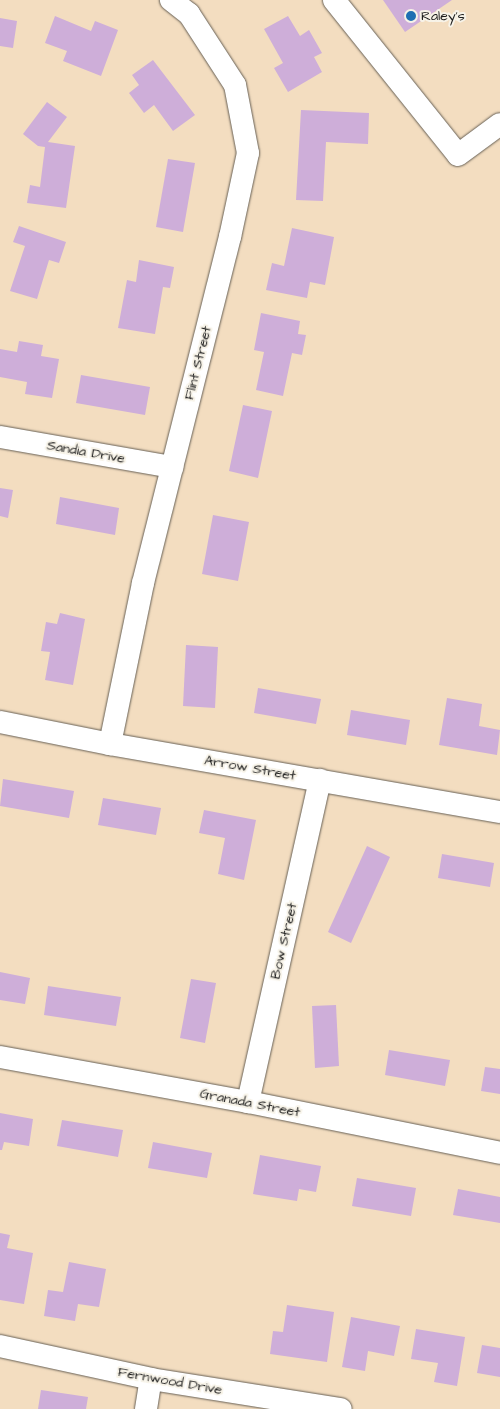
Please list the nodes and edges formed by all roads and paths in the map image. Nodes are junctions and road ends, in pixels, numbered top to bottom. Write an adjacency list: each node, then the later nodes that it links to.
1 (171, 0): 5 (street, Flint Street)
2 (334, 0): 3 (street)
3 (500, 124)
4 (0, 437): 5 (street, Sandia Drive)
5 (172, 467): 7 (street, Flint Street)
6 (0, 722): 7 (street, Arrow Street)
7 (110, 744): 8 (street, Arrow Street)
8 (320, 780): 9 (street, Arrow Street); 11 (street, Bow Street)
9 (500, 812)
10 (0, 1057): 11 (street, Granada Street)
11 (248, 1102): 12 (street, Granada Street)
12 (500, 1152)
13 (0, 1346): 14 (street, Fernwood Drive)
14 (151, 1379): 15 (street); 16 (street, Fernwood Drive)
15 (146, 1409)
16 (341, 1409)

